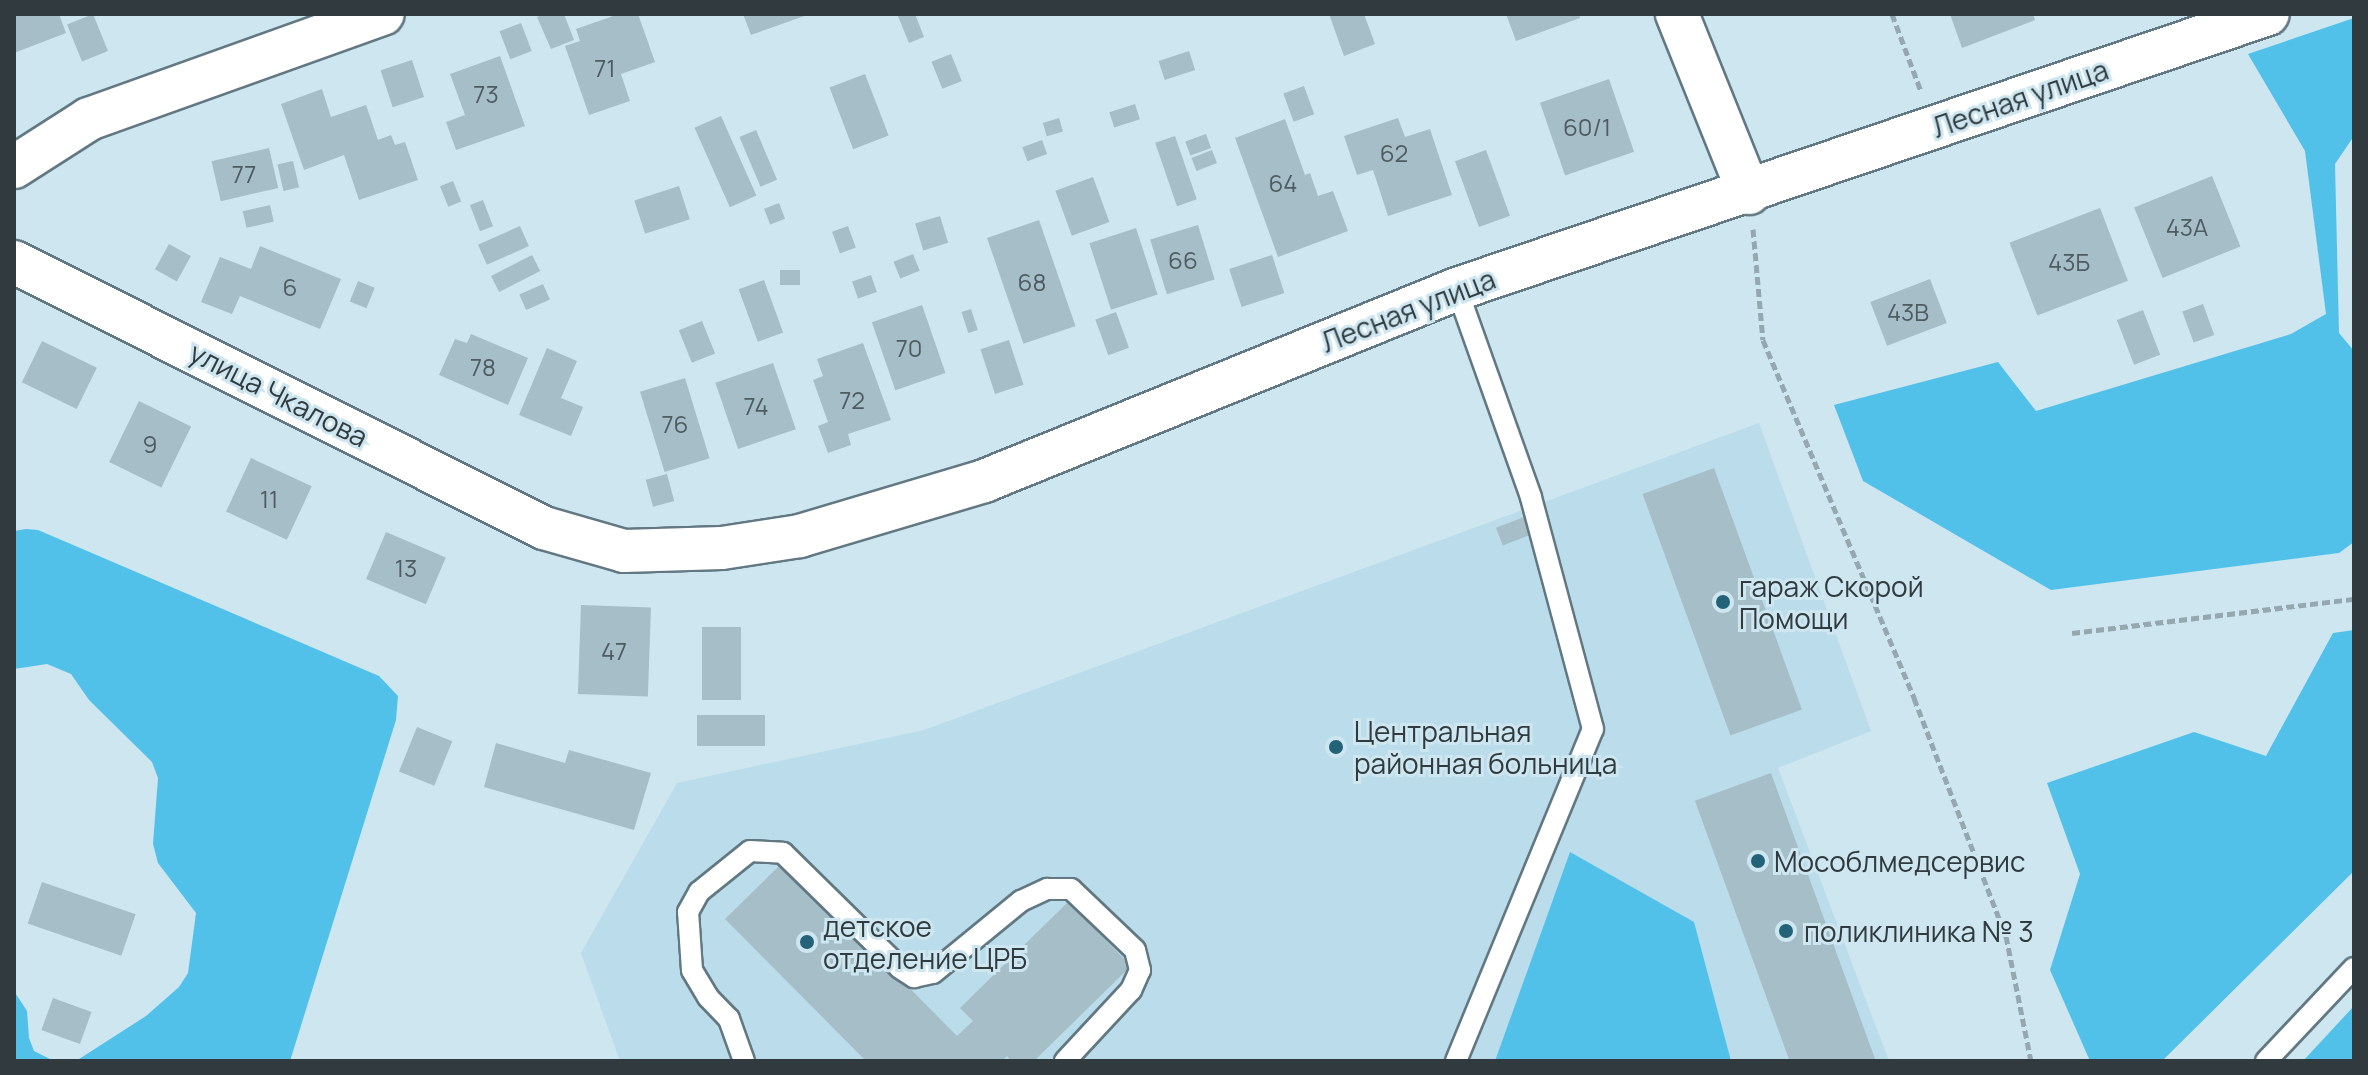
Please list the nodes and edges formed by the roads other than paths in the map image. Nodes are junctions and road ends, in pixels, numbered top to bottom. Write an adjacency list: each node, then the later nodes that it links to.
1 (383, 14): 4 (street)
2 (1677, 14): 5 (street)
3 (2268, 14): 5 (street, Лесная улица)
4 (14, 167)
5 (1749, 193): 7 (street, Лесная улица)
6 (14, 262): 8 (street, улица Чкалова)
7 (1457, 289): 8 (street, Лесная улица); 12 (lane)
8 (544, 528)
9 (2354, 968): 13 (lane)
10 (744, 1061): 11 (lane)
11 (1065, 1061)
12 (1456, 1061)
13 (2266, 1061)

